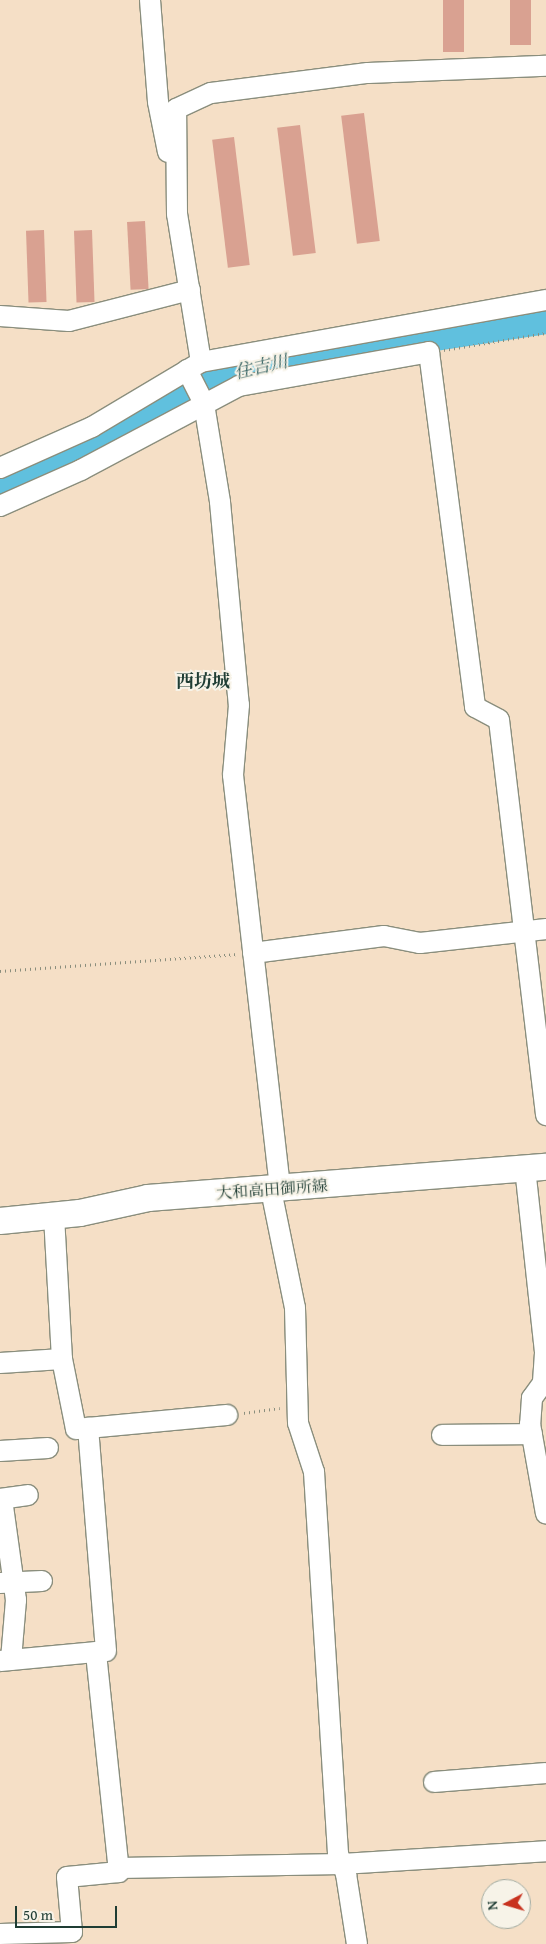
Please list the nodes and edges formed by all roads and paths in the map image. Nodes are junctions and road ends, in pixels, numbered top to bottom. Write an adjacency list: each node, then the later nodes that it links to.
1 (150, 0): 3 (street)
2 (546, 66): 3 (street)
3 (176, 191): 4 (street)
4 (190, 290): 6 (street); 9 (street)
5 (546, 300): 9 (street)
6 (0, 316)
7 (546, 333): 8 (path)
8 (429, 352): 10 (street); 14 (street)
9 (194, 366): 10 (street); 11 (street)
10 (204, 404): 12 (street); 15 (street)
11 (0, 468)
12 (0, 506)
13 (546, 929): 14 (street)
14 (524, 931): 15 (street); 17 (street)
15 (253, 952): 16 (path); 19 (street)
16 (0, 971)
17 (546, 1115)
18 (536, 1167): 19 (main road, 大和高田御所線); 24 (street)
19 (275, 1190): 20 (main road, 大和高田御所線); 25 (street)
20 (54, 1216): 21 (main road, 大和高田御所線); 22 (street)
21 (0, 1221)
22 (62, 1358): 23 (street); 27 (street)
23 (0, 1364)
24 (542, 1391): 28 (street)
25 (297, 1406): 26 (path); 42 (street)
26 (227, 1415): 27 (street)
27 (88, 1428): 37 (street)
28 (532, 1434): 29 (street); 34 (street)
29 (442, 1435)
30 (48, 1448): 31 (street)
31 (0, 1451)
32 (28, 1495): 33 (street)
33 (1, 1499): 36 (street)
34 (545, 1507)
35 (42, 1582): 36 (street)
36 (8, 1584): 38 (street)
37 (96, 1652): 38 (street); 43 (street)
38 (5, 1660)
39 (546, 1774): 40 (street)
40 (434, 1782)
41 (546, 1851): 42 (street)
42 (342, 1864): 43 (street); 45 (street)
43 (119, 1868): 44 (street)
44 (0, 1934)
45 (357, 1944)

